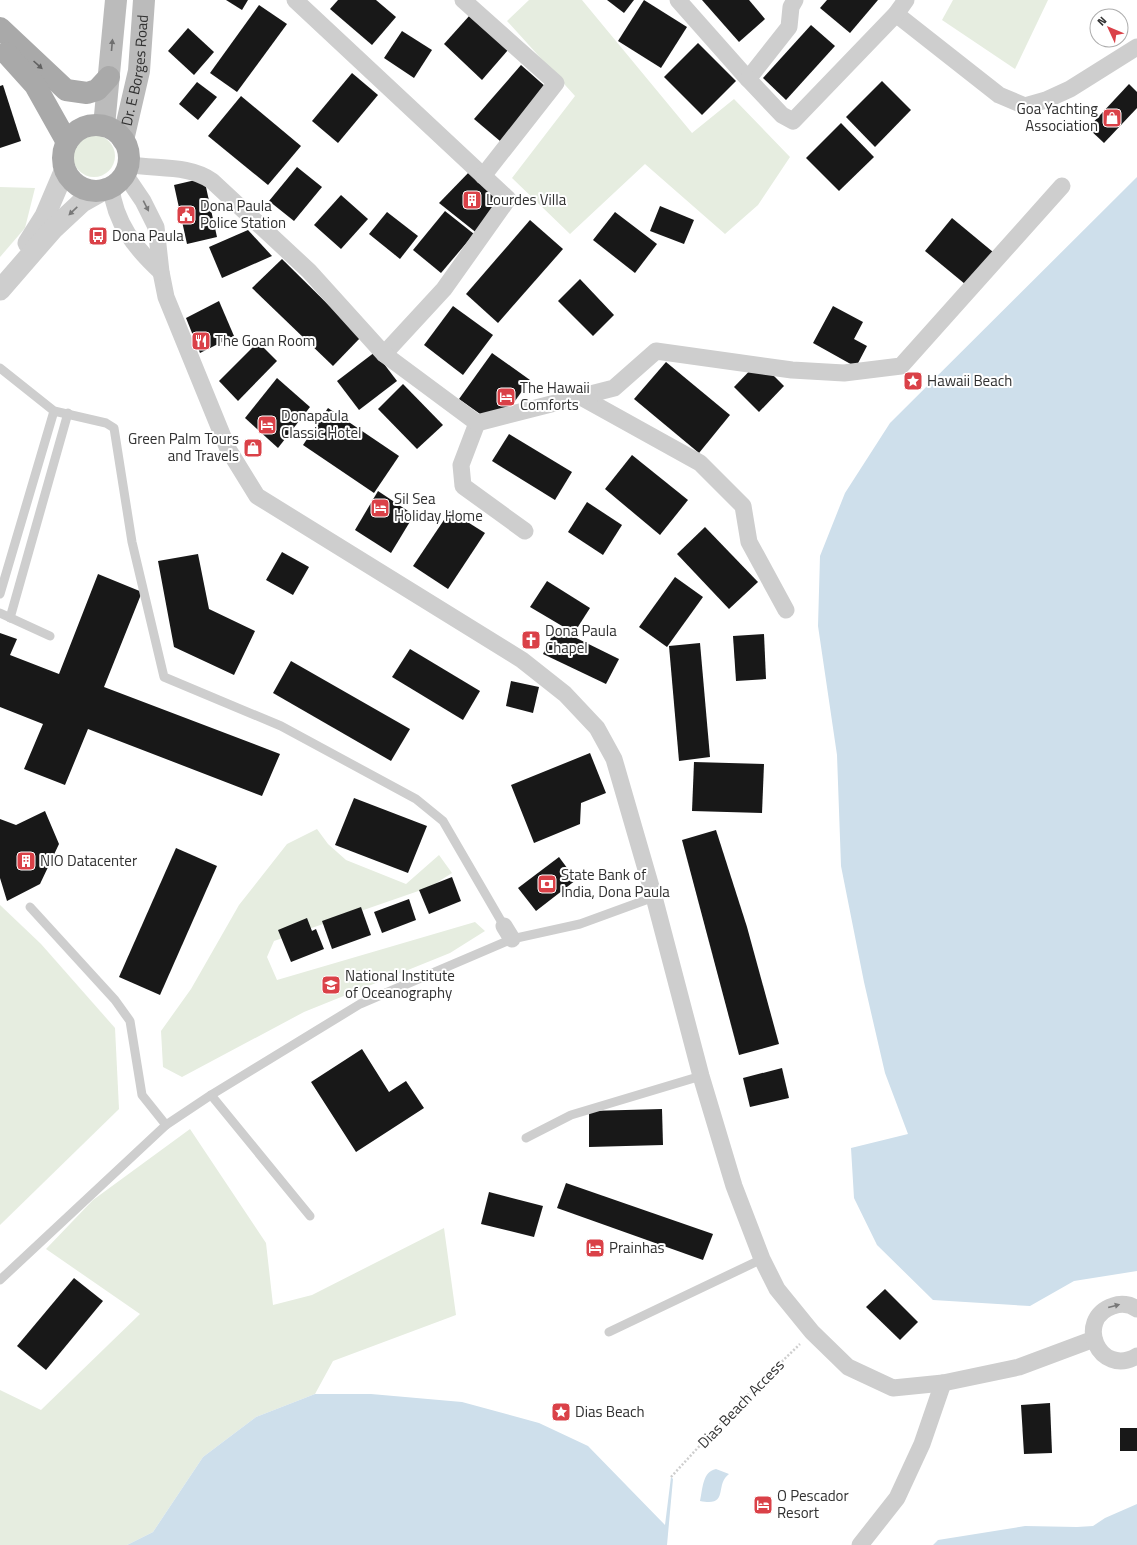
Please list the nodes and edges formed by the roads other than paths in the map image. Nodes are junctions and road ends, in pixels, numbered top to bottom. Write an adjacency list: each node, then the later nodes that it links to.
1 (116, 0): 12 (main road, Dr. E Borges Road, one-way to 1)
2 (144, 0): 16 (main road, Dr. E Borges Road)
3 (295, 0): 19 (street)
4 (463, 0): 19 (street)
5 (678, 0): 13 (street)
6 (795, 0): 13 (street)
7 (906, 0): 8 (street)
8 (896, 14): 11 (street); 13 (street)
9 (0, 28): 14 (main road, one-way to 14)
10 (0, 47): 17 (main road)
11 (1137, 47)
12 (109, 77): 14 (main road); 15 (main road, Dr. E Borges Road)
13 (748, 79)
14 (66, 90): 15 (main road)
15 (104, 126): 16 (main road); 17 (main road)
16 (123, 140): 20 (main road)
17 (67, 142): 18 (main road)
18 (65, 169): 20 (main road); 23 (street)
19 (483, 176): 25 (street)
20 (117, 178): 22 (street, one-way to 22); 22 (street); 24 (street, one-way to 24); 25 (street)
21 (1062, 186): 27 (street)
22 (161, 272): 37 (street)
23 (0, 283)
24 (0, 290)
25 (384, 354): 30 (street)
26 (0, 368): 28 (lane)
27 (581, 397): 30 (street); 33 (street)
28 (54, 411): 29 (lane); 32 (lane)
29 (68, 413): 35 (lane); 39 (lane)
30 (477, 423): 31 (street)
31 (525, 532)
32 (0, 594)
33 (786, 610)
34 (0, 613): 35 (lane)
35 (10, 618): 36 (lane)
36 (50, 636)
37 (654, 897): 39 (lane); 40 (street)
38 (30, 907): 42 (lane)
39 (508, 932): 41 (lane)
40 (701, 1076): 43 (lane); 45 (street)
41 (211, 1095): 42 (lane); 44 (lane)
42 (166, 1125): 46 (lane)
43 (526, 1138)
44 (310, 1216)
45 (762, 1259): 48 (lane); 51 (street)
46 (0, 1280)
47 (1137, 1309): 49 (street, one-way to 47)
48 (609, 1332)
49 (1094, 1339): 50 (street); 51 (street)
50 (1137, 1356)
51 (943, 1383): 52 (street)
52 (860, 1545)

